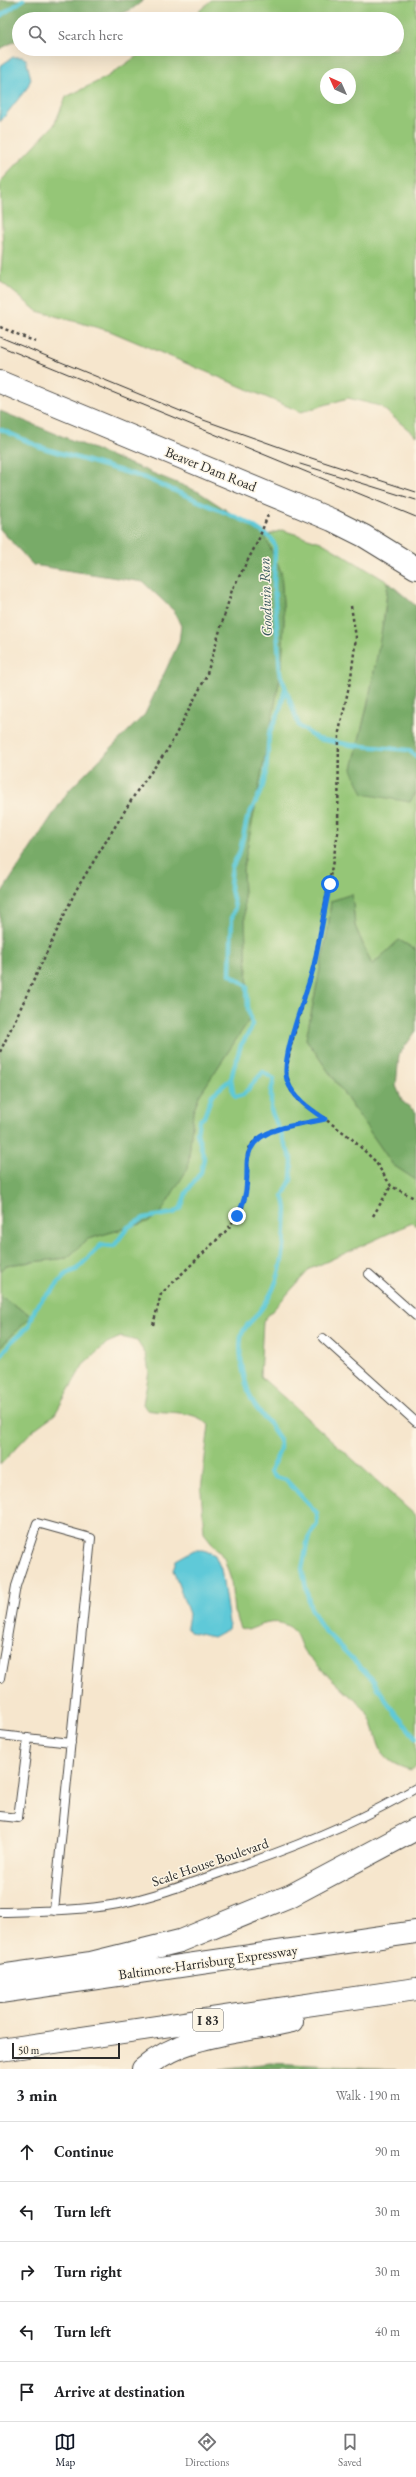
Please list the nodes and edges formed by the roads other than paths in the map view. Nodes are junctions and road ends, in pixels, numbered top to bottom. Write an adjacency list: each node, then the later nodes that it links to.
1 (0, 382): 2 (main road, Beaver Dam Road)
2 (416, 568)
3 (369, 1274): 4 (lane)
4 (416, 1316)
5 (323, 1338): 6 (lane)
6 (416, 1422)
7 (0, 1678): 10 (lane)
8 (0, 1735): 9 (lane)
9 (28, 1738): 10 (lane); 12 (lane)
10 (71, 1743): 14 (lane)
11 (416, 1788): 14 (lane, Scale House Boulevard)
12 (0, 1816)
13 (416, 1829): 17 (main road)
14 (54, 1911): 15 (lane, Scale House Boulevard)
15 (0, 1912)
16 (416, 1932): 19 (main road, Baltimore-Harrisburg Expressway)
17 (0, 1976)
18 (416, 1991): 20 (main road, I 83); 21 (main road)
19 (0, 1992)
20 (0, 2050)
21 (143, 2069)

